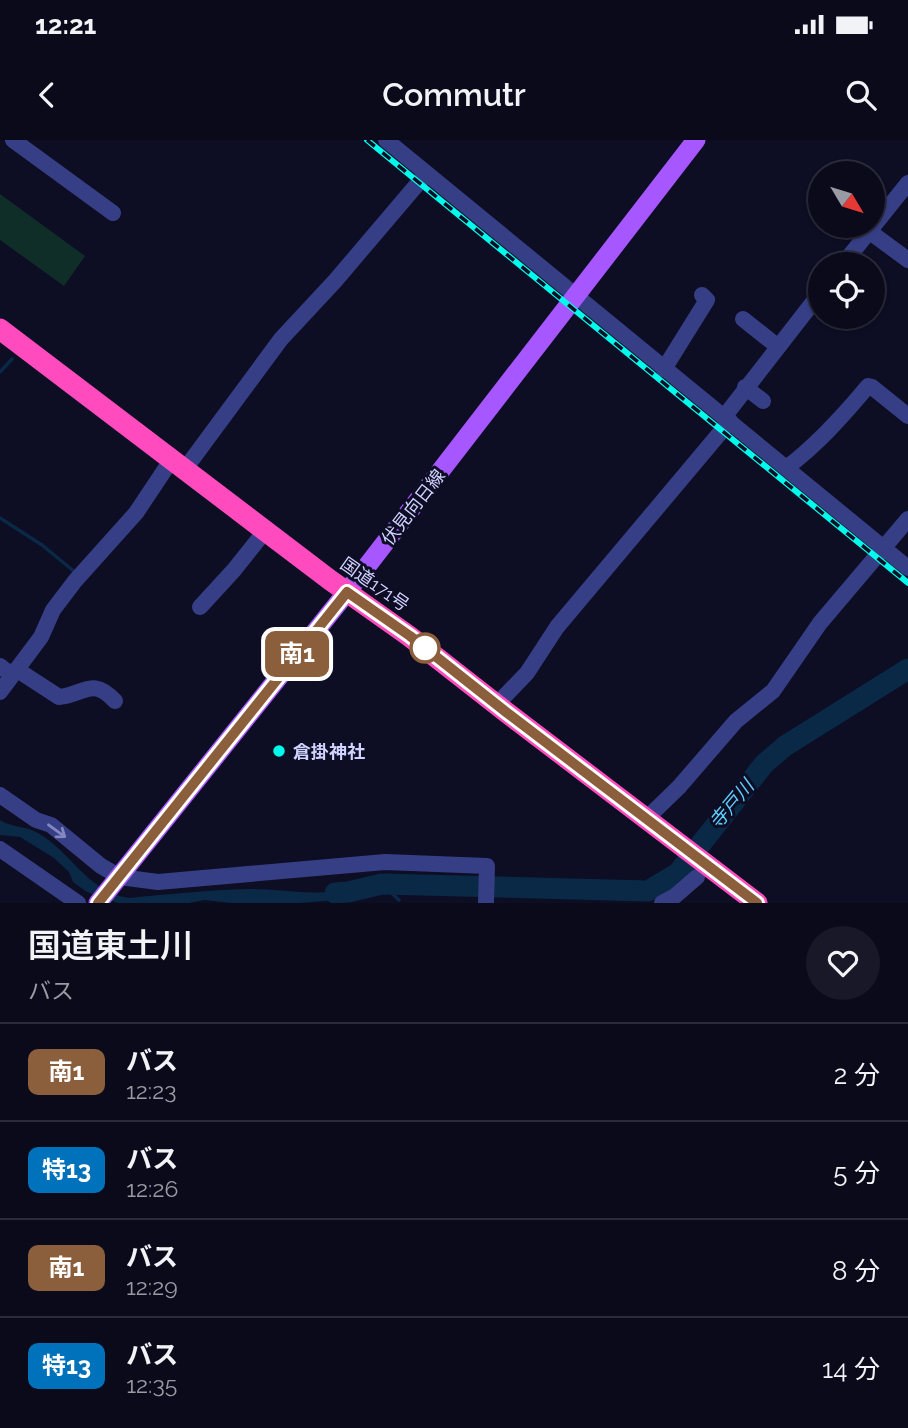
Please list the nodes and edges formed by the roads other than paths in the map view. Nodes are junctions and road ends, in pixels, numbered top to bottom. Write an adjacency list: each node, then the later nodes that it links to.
1 (13, 140): 7 (street)
2 (386, 140): 4 (street)
3 (696, 140): 13 (main road, 伏見向日線)
4 (426, 174): 13 (street); 23 (street)
5 (908, 184): 6 (street)
6 (886, 212)
7 (113, 213)
8 (865, 238): 10 (street)
9 (878, 238): 11 (street)
10 (853, 252)
11 (908, 260)
12 (702, 295): 18 (street)
13 (575, 296): 18 (street); 29 (main road, 伏見向日線)
14 (808, 308): 17 (street)
15 (743, 318): 17 (street)
16 (0, 329): 23 (highway, 国道171号)
17 (777, 346): 19 (street)
18 (664, 369): 22 (street)
19 (746, 387): 20 (street); 22 (street)
20 (763, 401)
21 (908, 416): 24 (street)
22 (727, 419): 24 (street); 34 (street)
23 (179, 464): 26 (highway, 国道171号); 31 (street)
24 (786, 468): 27 (street)
25 (908, 519): 27 (street)
26 (265, 531): 29 (highway, 国道171号); 30 (street)
27 (884, 548): 28 (street); 36 (street)
28 (908, 568)
29 (347, 592): 34 (highway, 国道171号); 39 (main road, 伏見向日線)
30 (200, 607)
31 (6, 669): 32 (street); 33 (street)
32 (0, 692)
33 (115, 701)
34 (497, 704): 36 (highway, 国道171号)
35 (0, 795): 39 (street, one-way to 39)
36 (646, 819): 38 (highway, 国道171号)
37 (0, 849): 40 (street)
38 (695, 862): 43 (street); 44 (highway, 国道171号)
39 (120, 877): 41 (main road, 伏見向日線); 42 (street)
40 (78, 903)
41 (98, 903)
42 (486, 903)
43 (662, 903)
44 (757, 903)

